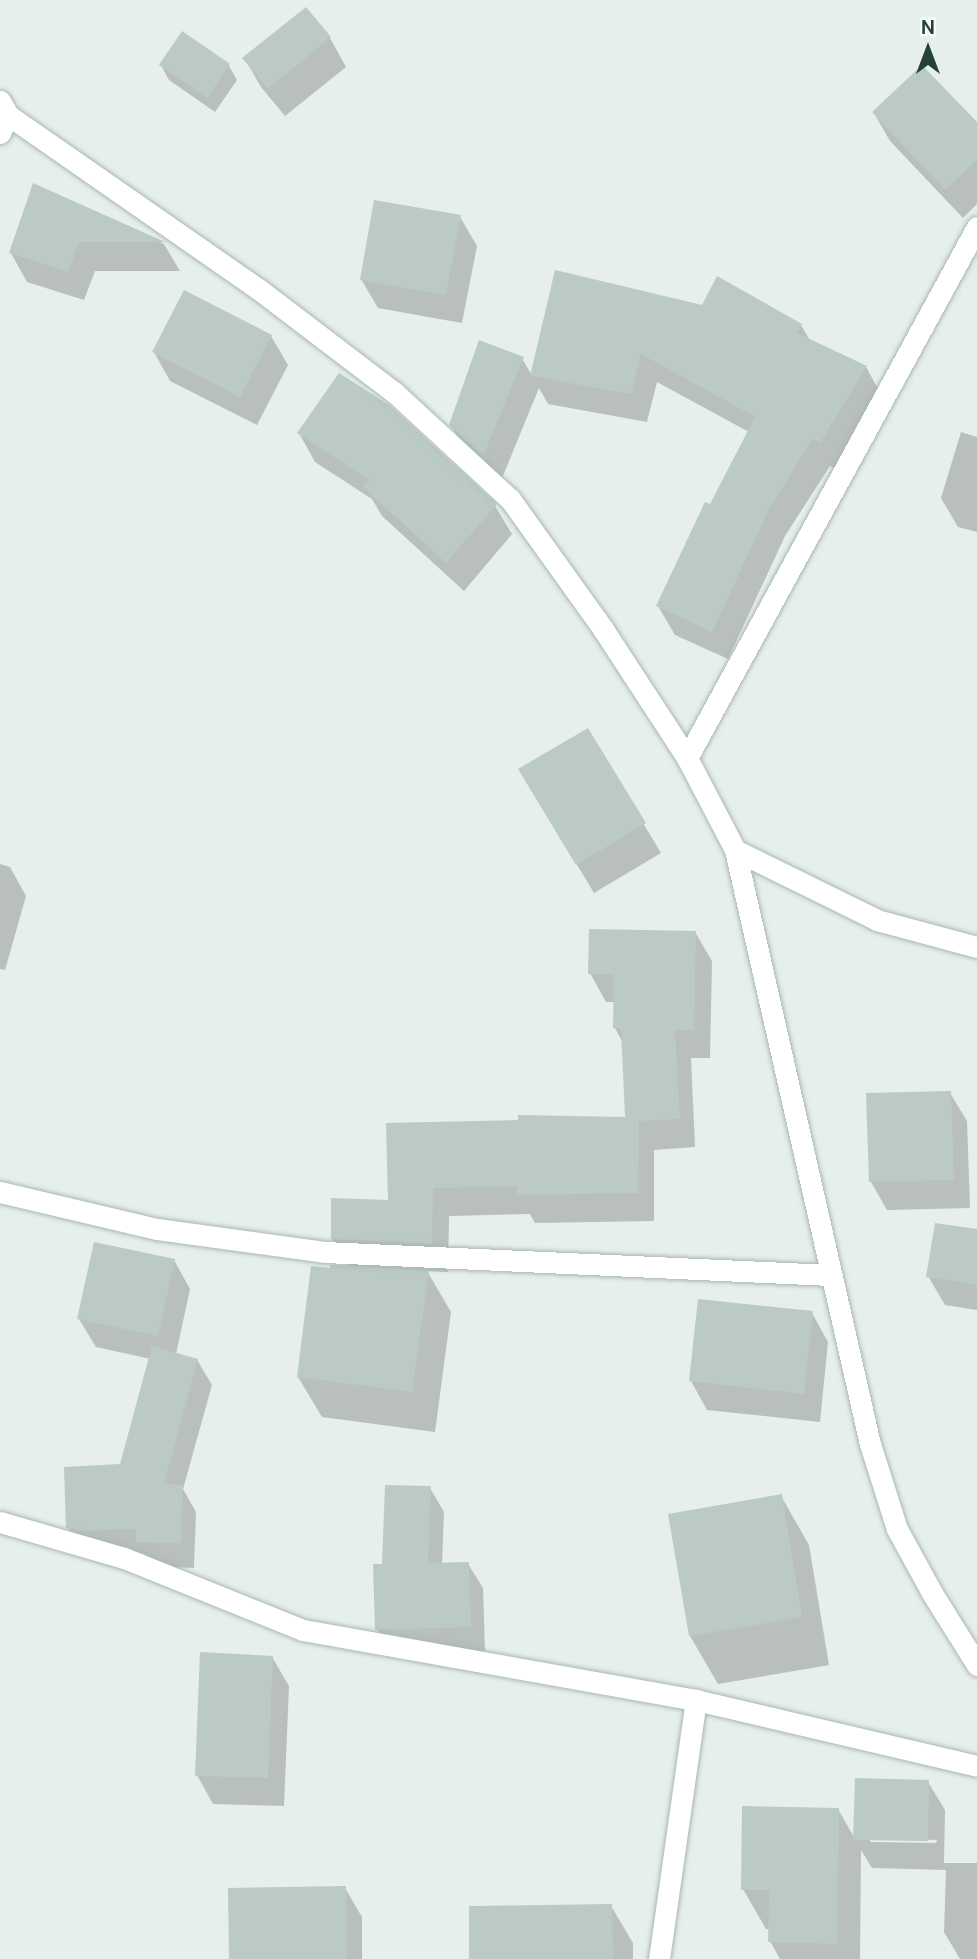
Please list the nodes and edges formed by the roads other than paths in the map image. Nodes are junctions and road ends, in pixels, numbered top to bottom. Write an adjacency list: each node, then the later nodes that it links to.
1 (3, 116): 3 (street)
2 (977, 227): 3 (street)
3 (687, 758): 4 (street)
4 (735, 850): 5 (street); 7 (street)
5 (977, 947)
6 (0, 1192): 7 (street)
7 (831, 1275): 9 (street)
8 (0, 1522): 10 (street)
9 (977, 1665)
10 (695, 1700): 11 (street); 12 (street)
11 (977, 1766)
12 (659, 1959)

